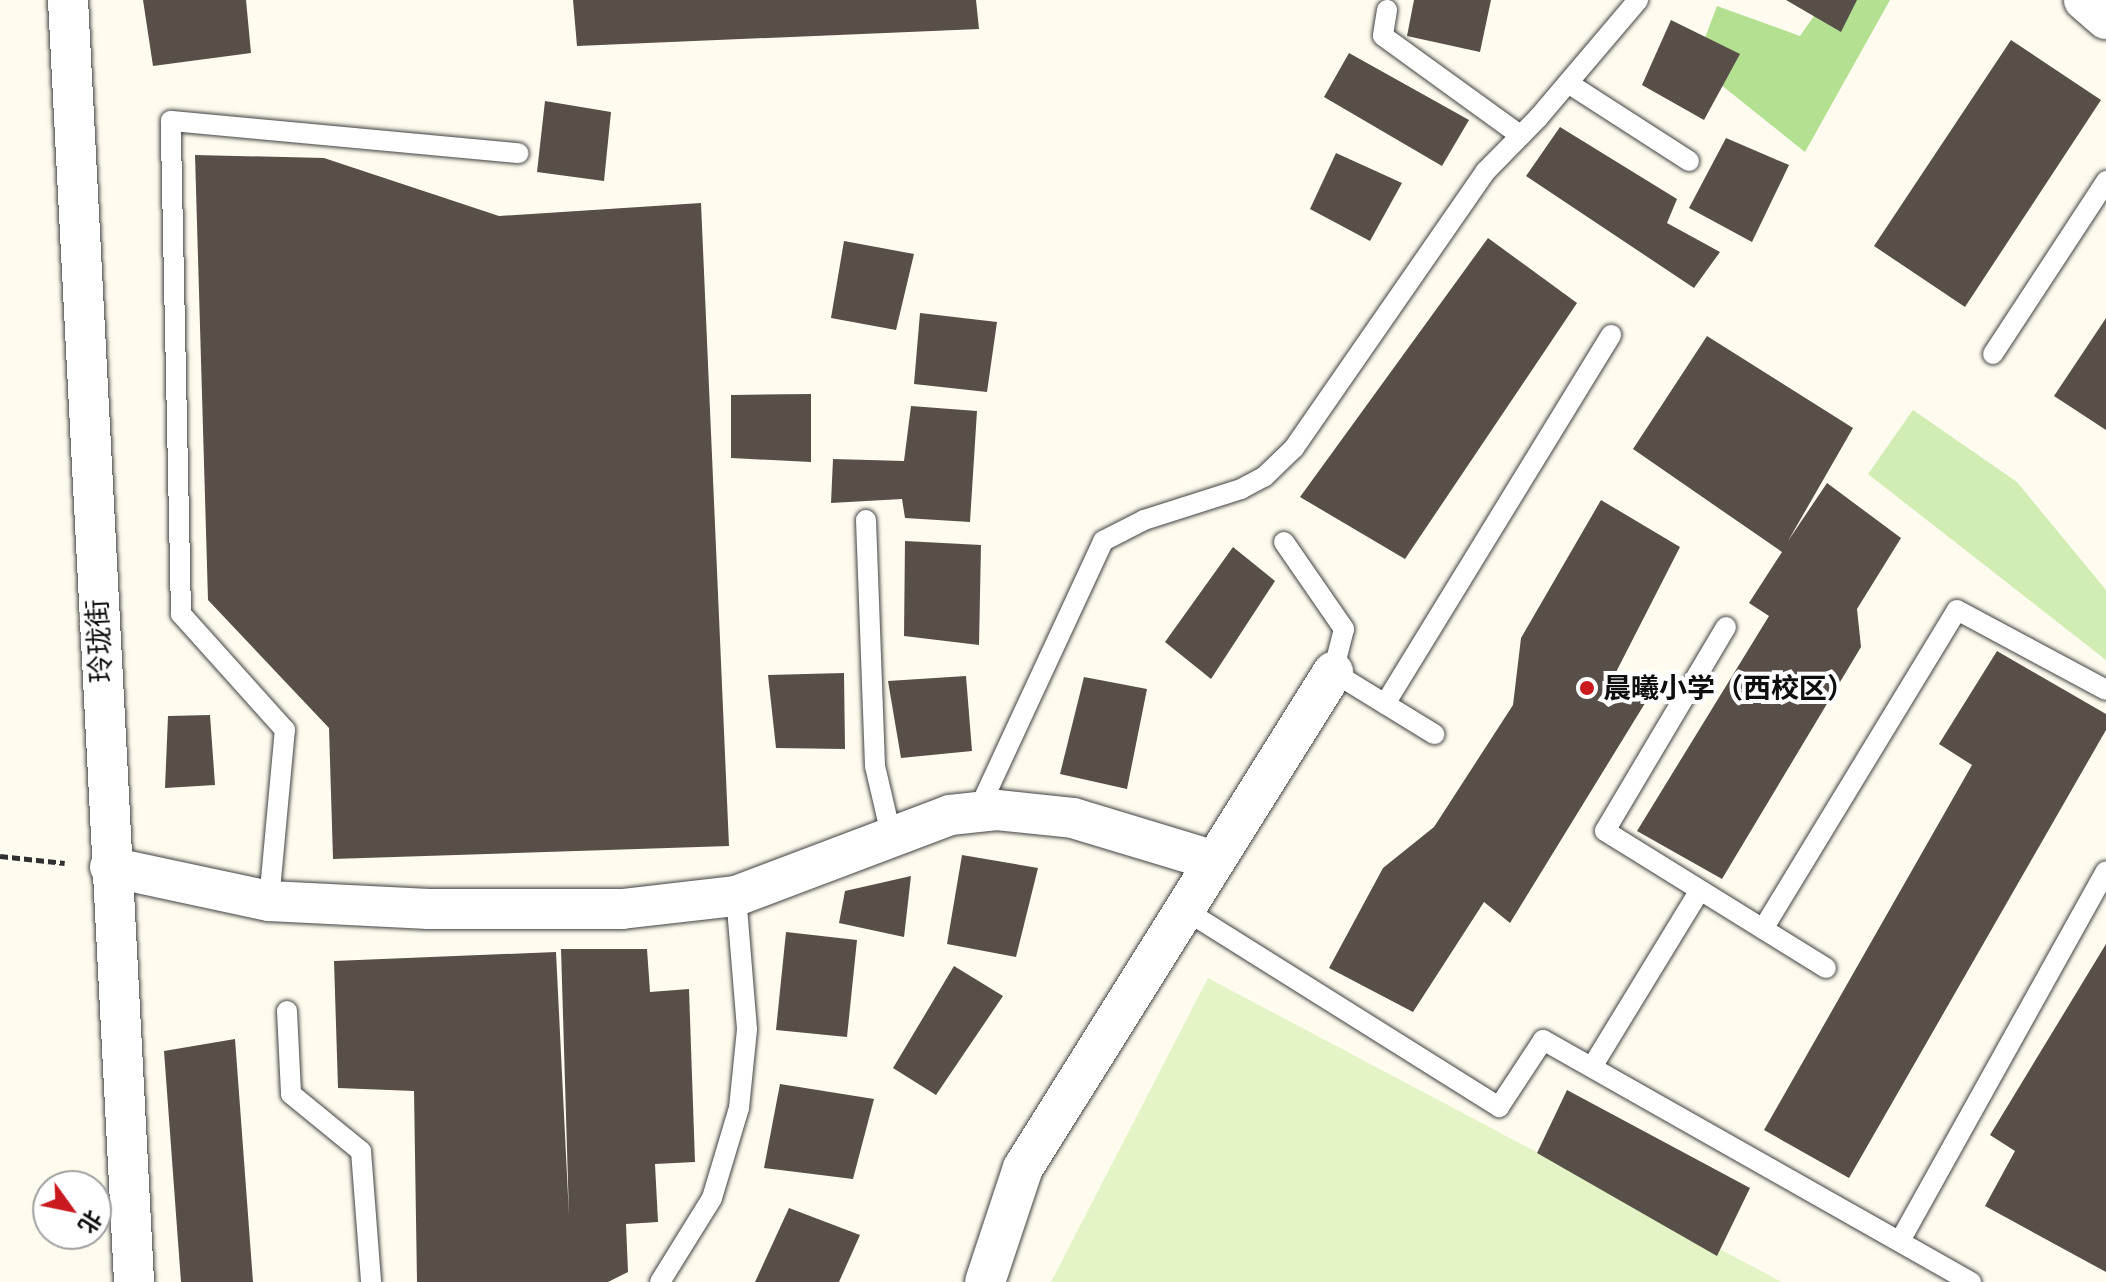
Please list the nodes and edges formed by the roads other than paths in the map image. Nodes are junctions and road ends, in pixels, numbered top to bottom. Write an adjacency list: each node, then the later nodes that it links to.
1 (68, 0): 23 (street, 玲珑街)
2 (1638, 0): 6 (lane)
3 (2084, 0): 5 (street)
4 (1387, 10): 7 (lane)
5 (2106, 19)
6 (1568, 83): 7 (lane); 9 (lane)
7 (1521, 136): 20 (lane)
8 (519, 153): 27 (lane)
9 (1689, 161)
10 (2106, 181): 12 (lane)
11 (1611, 335): 18 (lane)
12 (1993, 354)
13 (866, 520): 21 (lane)
14 (1284, 542): 16 (lane)
15 (1726, 627): 25 (lane)
16 (1333, 672): 18 (lane); 22 (street)
17 (2106, 690): 29 (lane)
18 (1385, 704): 19 (lane)
19 (1434, 734)
20 (977, 813): 21 (street); 22 (street)
21 (892, 839): 26 (street)
22 (1215, 861): 28 (street)
23 (110, 867): 27 (street); 34 (street, 玲珑街)
24 (2106, 871): 33 (lane)
25 (1700, 890): 29 (lane); 32 (lane)
26 (736, 896): 27 (street); 36 (lane)
27 (269, 901)
28 (1185, 910): 32 (lane); 37 (street)
29 (1763, 929): 30 (lane)
30 (1826, 968)
31 (287, 1011): 35 (lane)
32 (1592, 1067): 33 (lane)
33 (1900, 1241): 38 (lane)
34 (134, 1282)
35 (371, 1282)
36 (660, 1282)
37 (985, 1282)
38 (1971, 1282)

